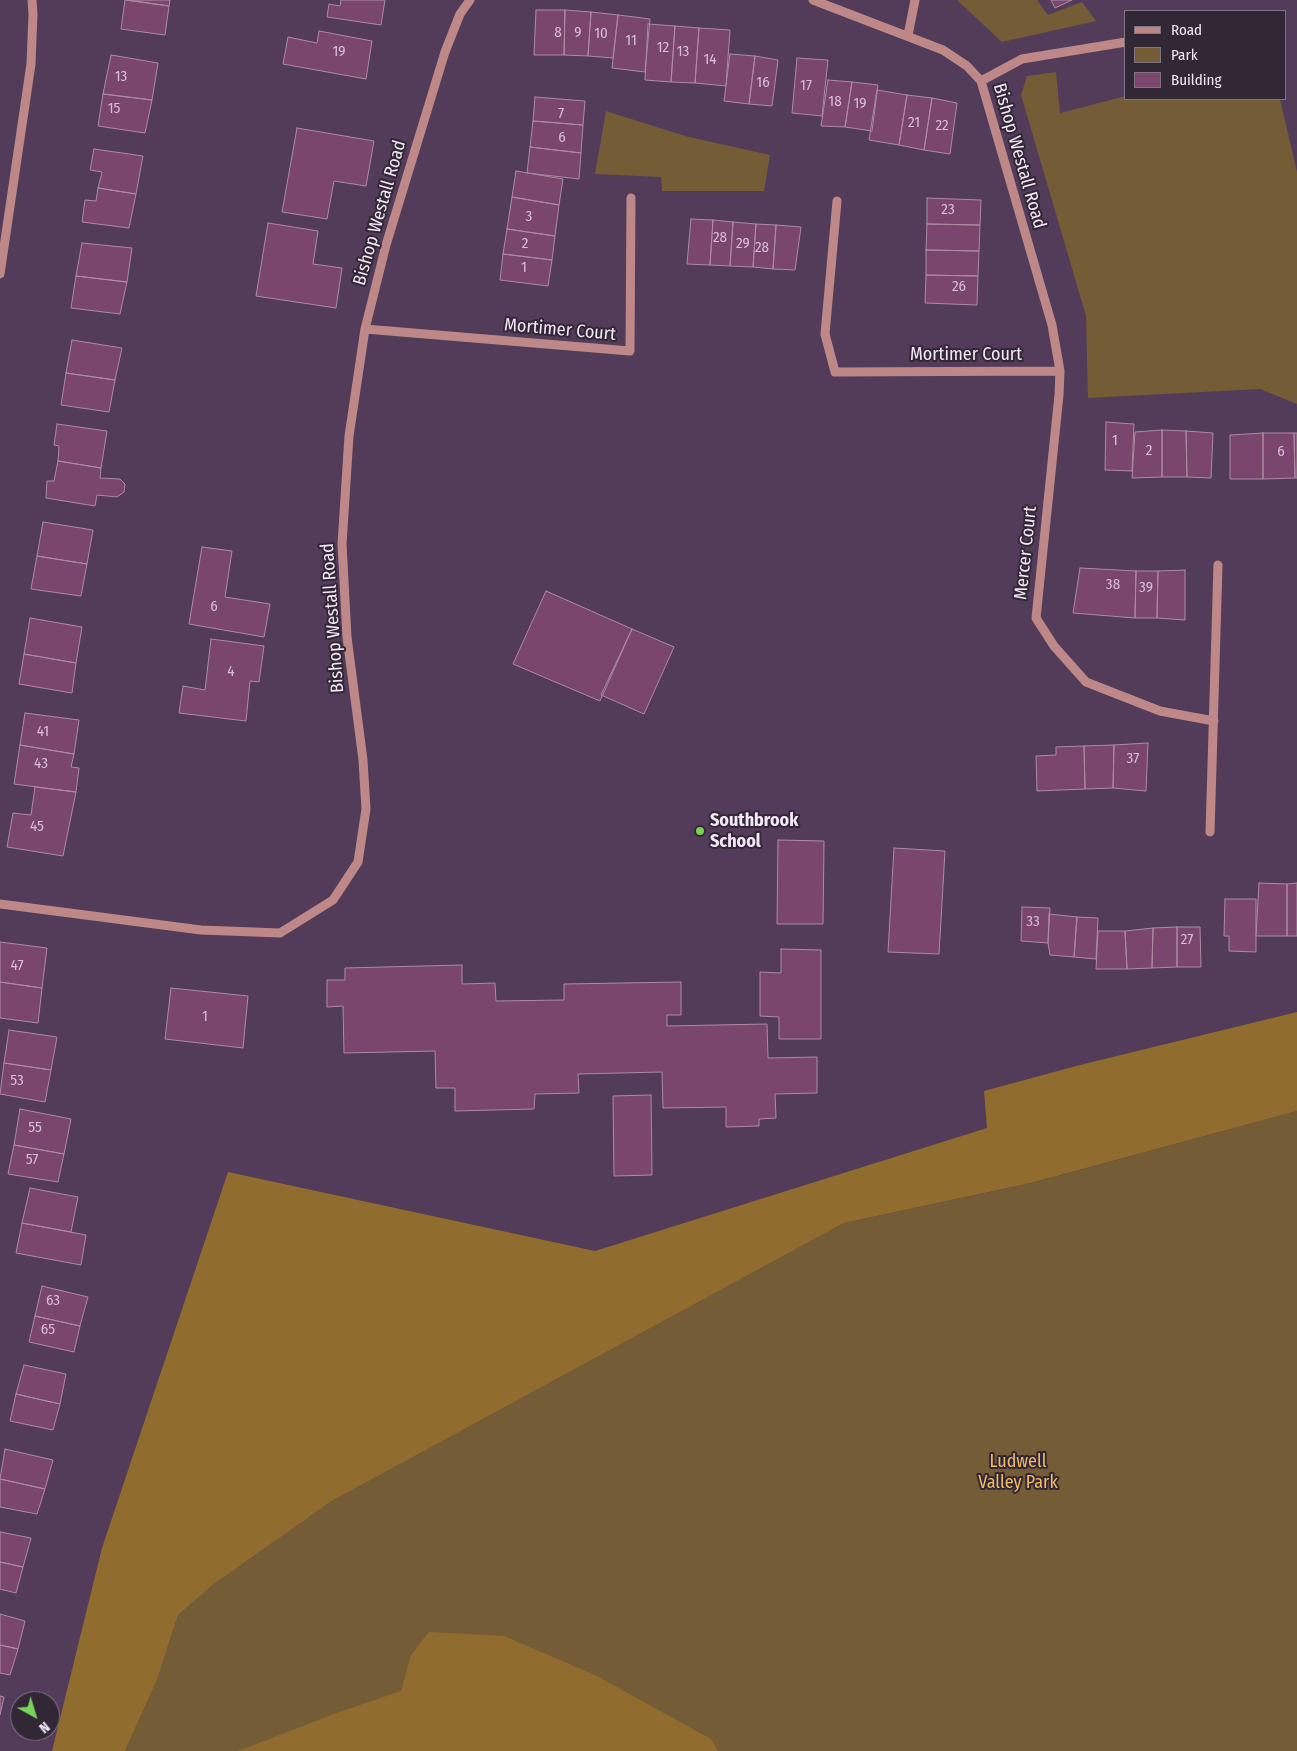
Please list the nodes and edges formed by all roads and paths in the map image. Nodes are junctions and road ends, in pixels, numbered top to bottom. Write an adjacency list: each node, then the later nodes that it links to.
1 (32, 0): 10 (street)
2 (470, 0): 11 (street, Bishop Westall Road)
3 (813, 0): 5 (street, Bishop Westall Road)
4 (916, 0): 5 (street)
5 (908, 35): 7 (street, Bishop Westall Road)
6 (1124, 42): 7 (street)
7 (981, 81): 12 (street, Bishop Westall Road)
8 (631, 198): 11 (street, Mortimer Court)
9 (837, 201): 12 (street, Mortimer Court)
10 (0, 274)
11 (365, 329): 17 (street, Bishop Westall Road)
12 (1060, 371): 13 (street, Bishop Westall Road)
13 (1059, 395): 15 (street, Mercer Court)
14 (1218, 564): 15 (street)
15 (1214, 721): 16 (street)
16 (1210, 832)
17 (0, 904)

